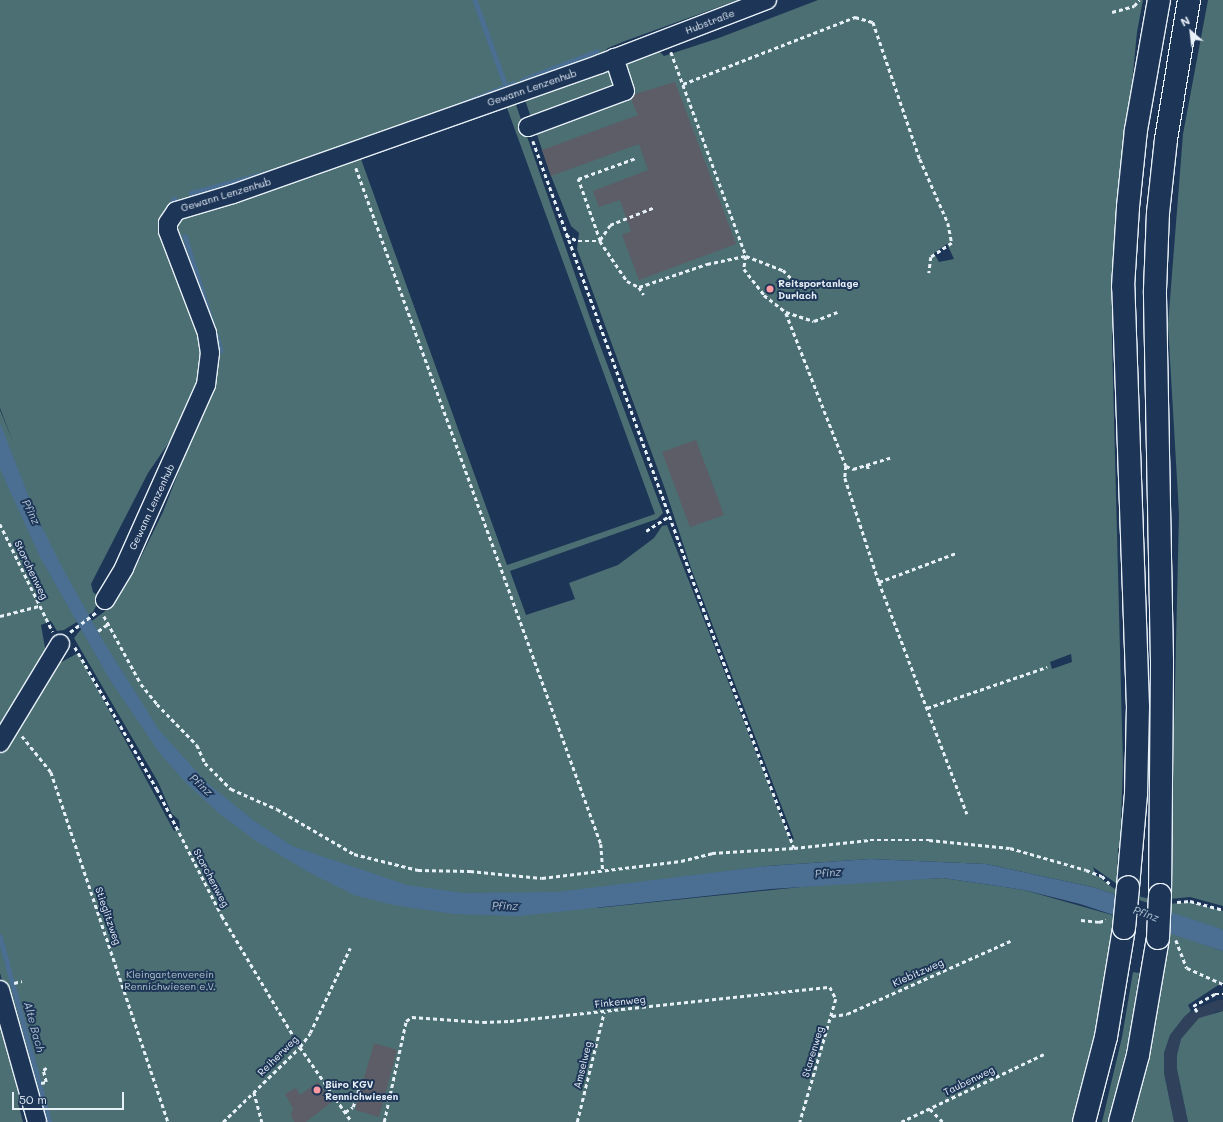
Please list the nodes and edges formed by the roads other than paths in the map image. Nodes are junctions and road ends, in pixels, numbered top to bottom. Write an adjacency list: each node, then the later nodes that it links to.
1 (767, 0): 4 (street, Hubstraße)
2 (1159, 0): 10 (main road, bridge)
3 (1189, 0): 12 (main road, bridge)
4 (670, 37): 5 (street, Gewann Lenzenhub)
5 (614, 58): 6 (street); 7 (street, Gewann Lenzenhub)
6 (528, 127)
7 (103, 604)
8 (66, 643): 9 (street)
9 (0, 743)
10 (1118, 966): 12 (main road); 14 (main road)
11 (0, 990): 13 (street)
12 (1148, 994): 15 (main road)
13 (37, 1122)
14 (1084, 1122)
15 (1120, 1122)

